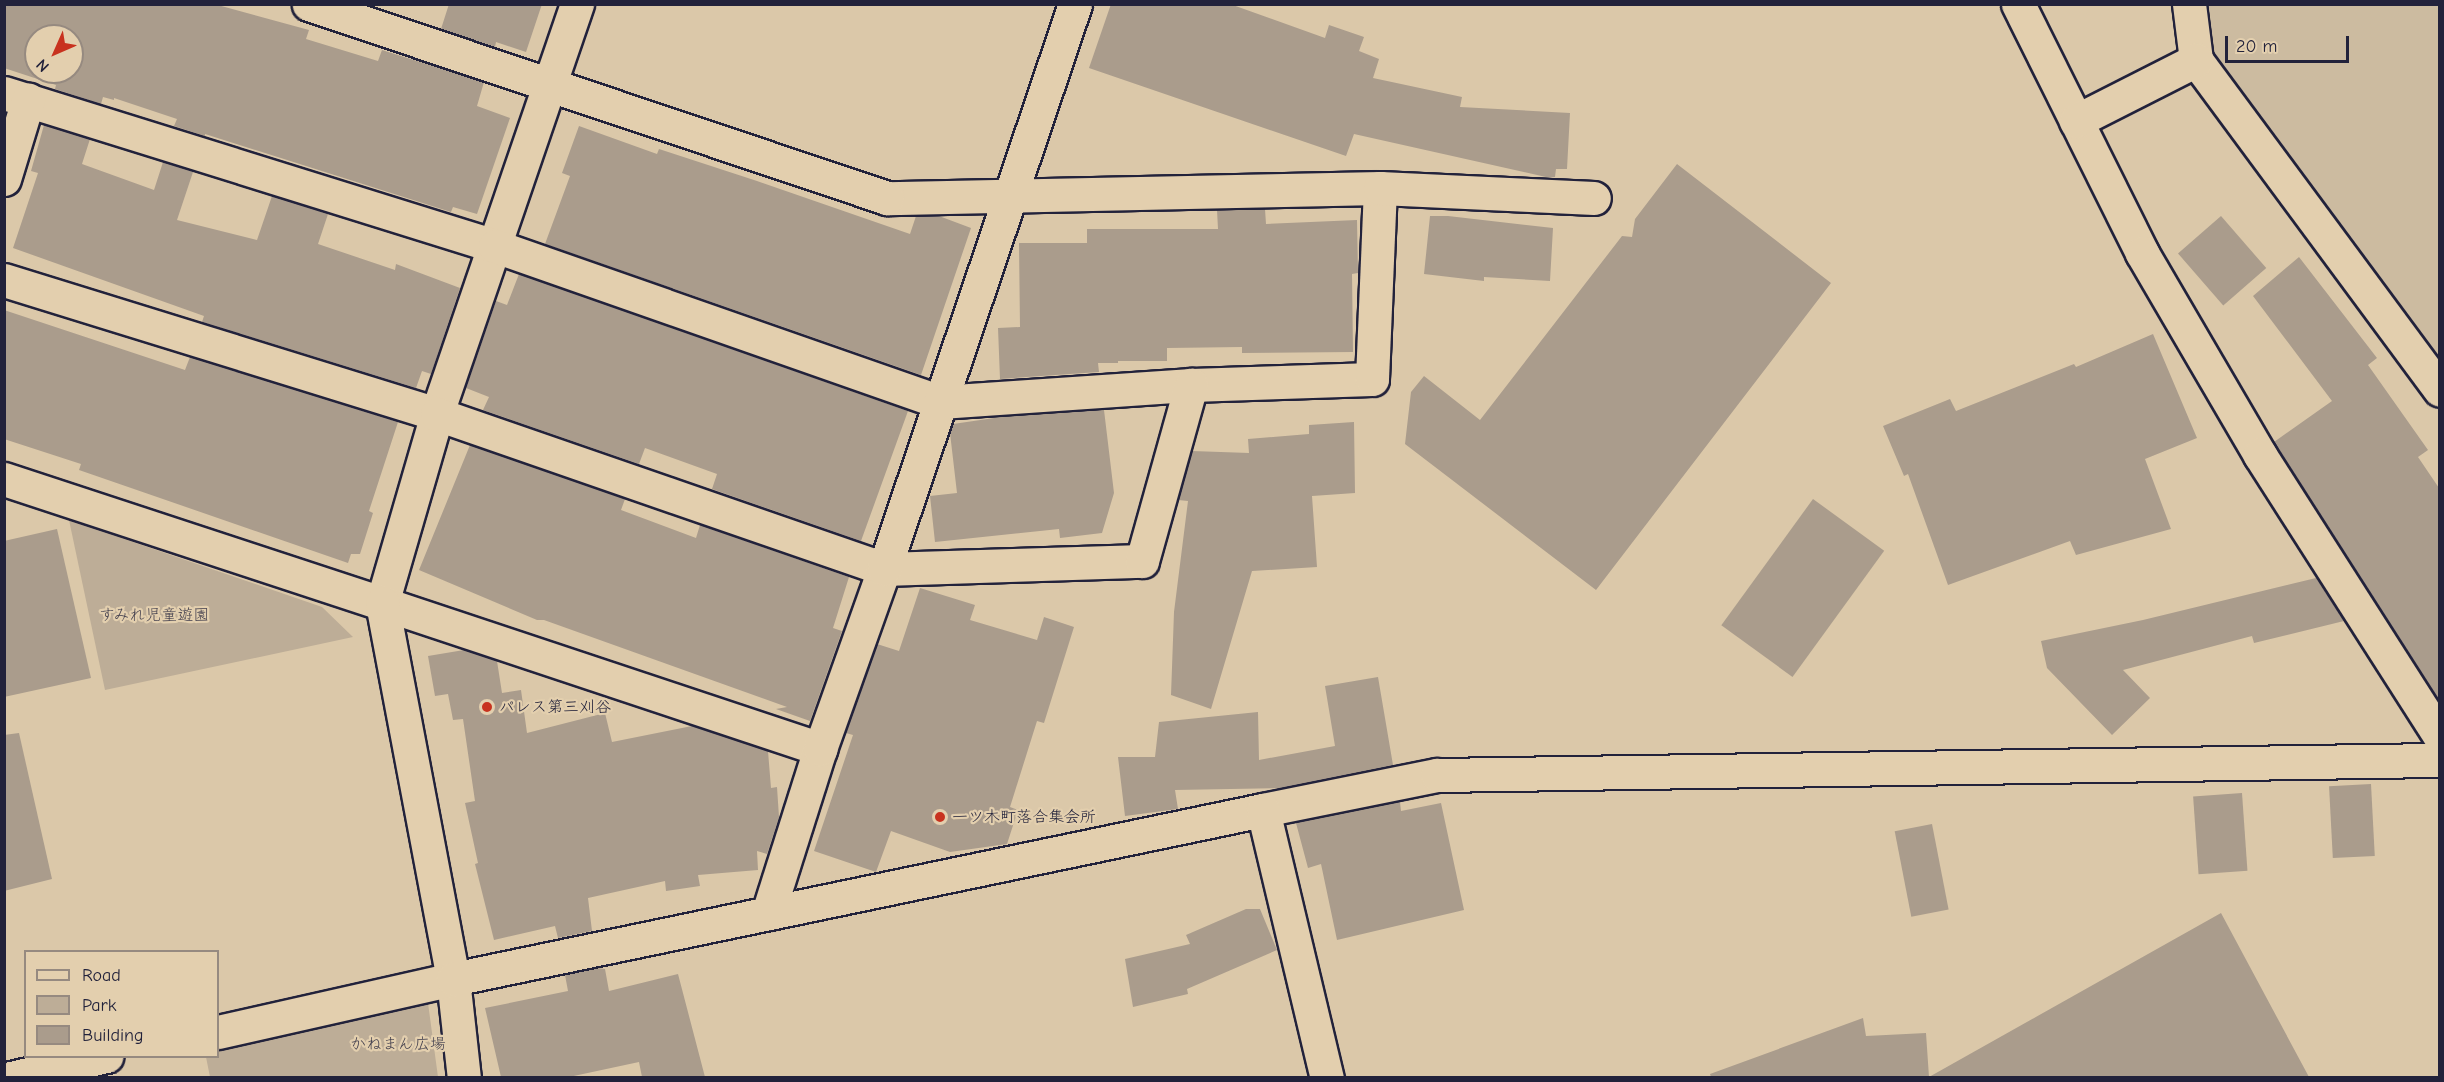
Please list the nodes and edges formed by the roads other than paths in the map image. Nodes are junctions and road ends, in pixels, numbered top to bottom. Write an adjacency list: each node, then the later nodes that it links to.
1 (309, 4): 7 (street)
2 (578, 4): 7 (street)
3 (1075, 4): 12 (street)
4 (2018, 4): 9 (street)
5 (2189, 4): 6 (street)
6 (2196, 60): 9 (street); 17 (street)
7 (552, 84): 12 (street); 14 (street)
8 (16, 97): 10 (street); 14 (street)
9 (2076, 121): 23 (street)
10 (4, 179)
11 (1380, 188): 12 (street); 13 (street); 16 (street)
12 (1009, 195): 18 (street)
13 (1594, 198)
14 (495, 246): 18 (street); 19 (street)
15 (4, 280): 19 (street)
16 (1191, 385): 18 (street); 21 (street)
17 (2439, 390)
18 (940, 402): 21 (street)
19 (437, 414): 21 (street); 22 (street)
20 (4, 479): 22 (street)
21 (884, 569): 24 (street)
22 (382, 603): 24 (street); 28 (street)
23 (2439, 736)
24 (820, 748): 27 (street)
25 (2439, 760): 26 (street)
26 (1263, 810): 27 (street); 33 (street)
27 (768, 913): 28 (street)
28 (453, 979): 29 (street); 32 (street)
29 (219, 1032)
30 (96, 1058): 31 (street)
31 (11, 1077)
32 (464, 1077)
33 (1327, 1077)

